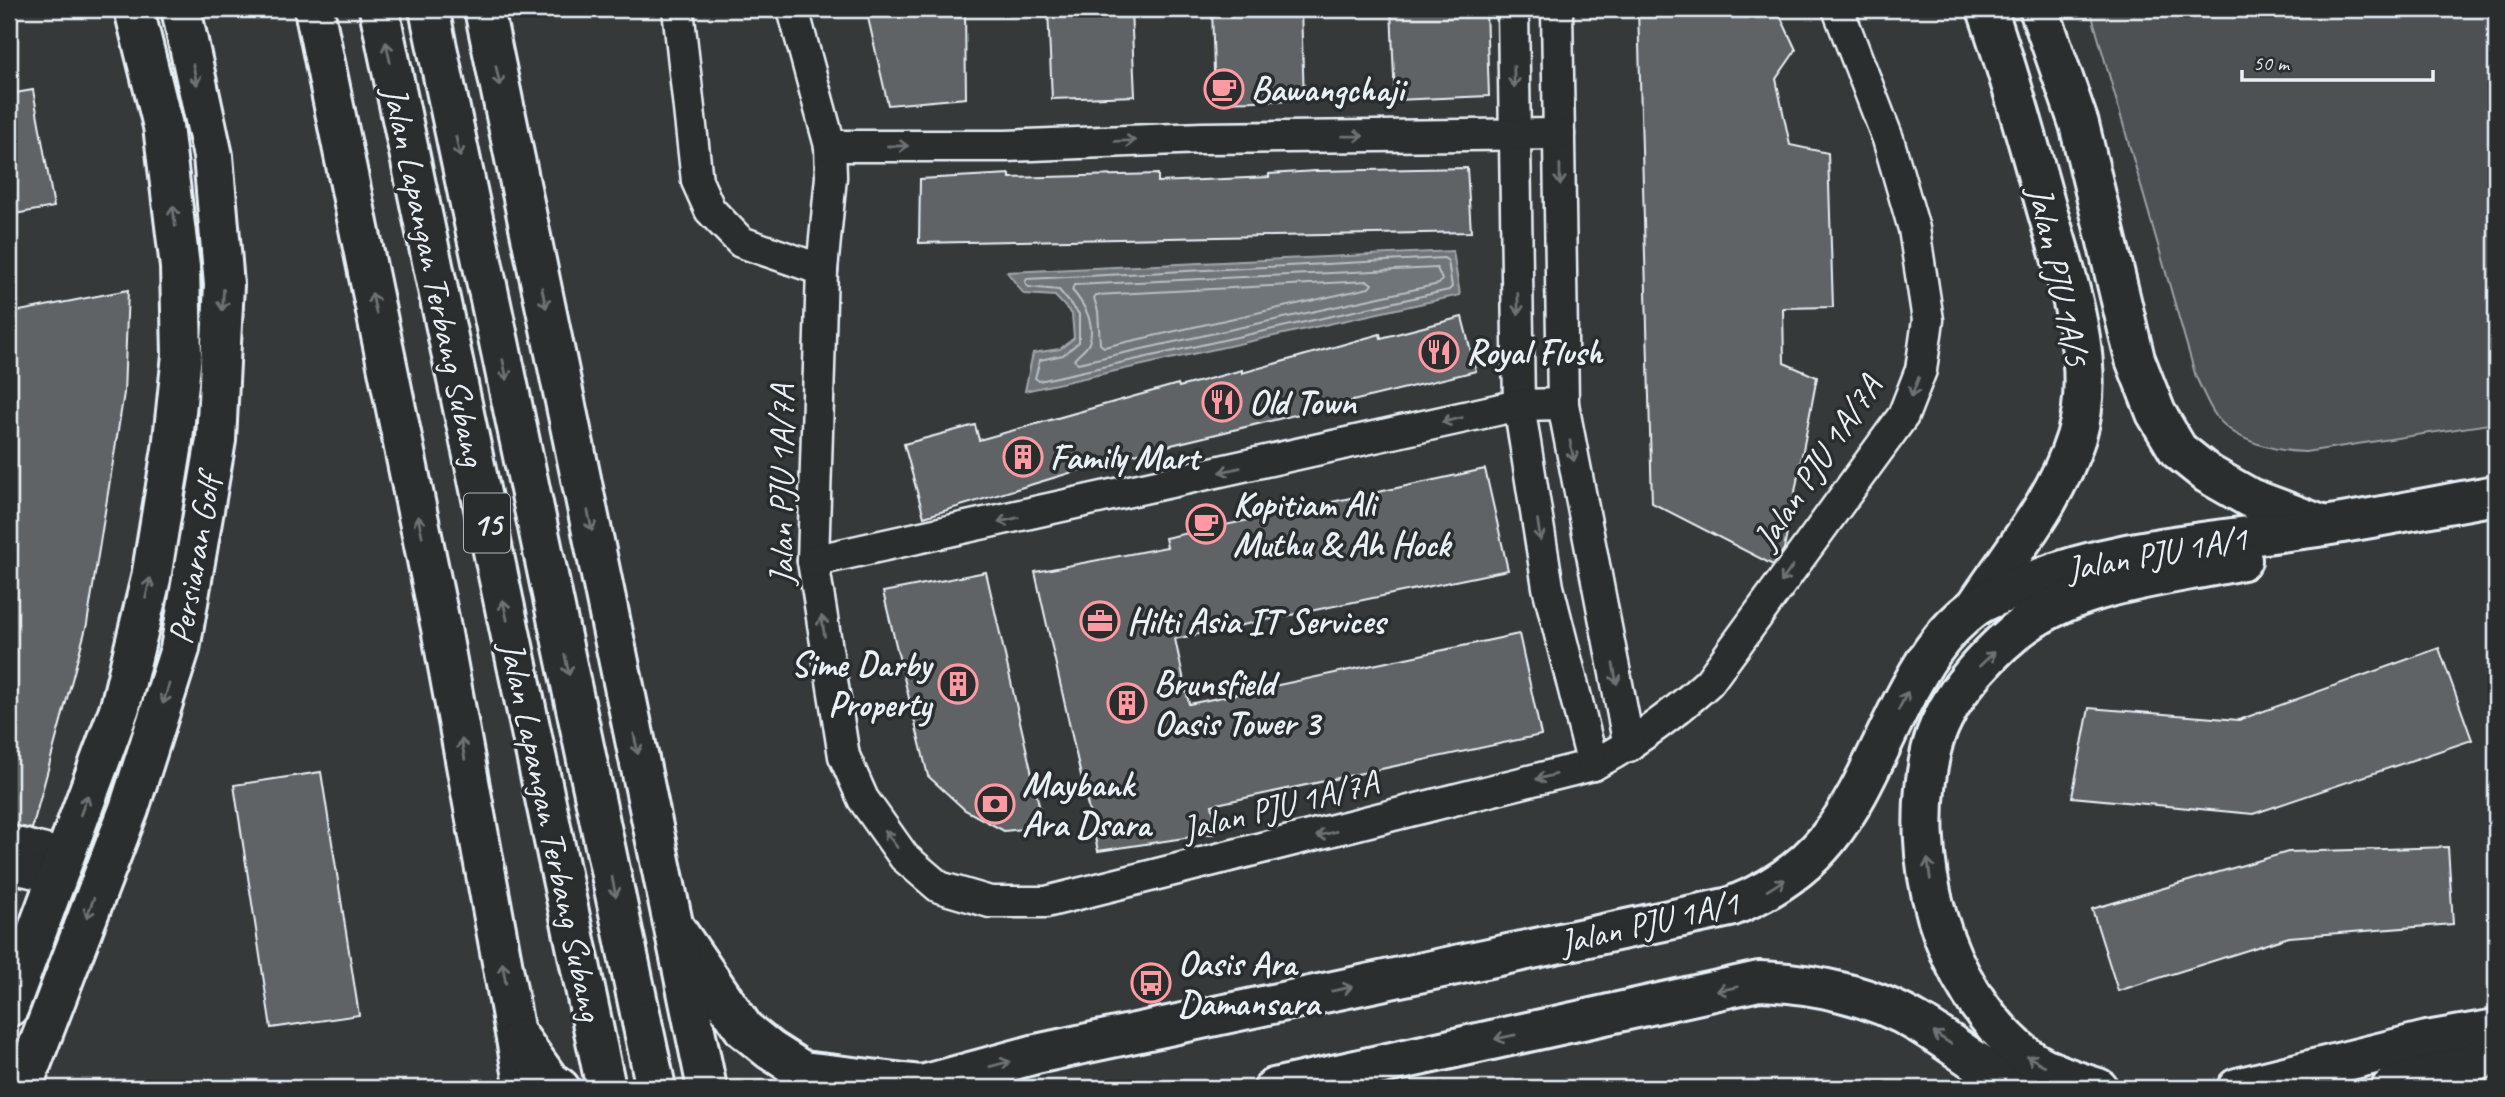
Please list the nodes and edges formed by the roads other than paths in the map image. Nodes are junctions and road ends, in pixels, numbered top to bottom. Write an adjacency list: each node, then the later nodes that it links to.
1 (134, 9): 21 (main road, Persiaran Golf, one-way to 1)
2 (181, 9): 20 (main road, Persiaran Golf, one-way to 20)
3 (314, 9): 36 (main road, one-way to 3)
4 (379, 9): 42 (main road, Jalan Lapangan Terbang Subang / 15, one-way to 4)
5 (429, 9): 44 (main road, Jalan Lapangan Terbang Subang / 15, one-way to 44, bridge)
6 (484, 9): 32 (main road, one-way to 32)
7 (678, 9): 17 (street)
8 (793, 9): 16 (street, Jalan PJU 1A/7A)
9 (1513, 9): 15 (street, one-way to 15)
10 (1557, 9): 14 (street)
11 (1838, 9): 27 (street, Jalan PJU 1A/7A, one-way to 27)
12 (1987, 9): 26 (main road, Jalan PJU 1A/5)
13 (2039, 9): 24 (main road, Jalan PJU 1A/5)
14 (1559, 134): 15 (street); 18 (street, one-way to 18)
15 (1515, 135): 16 (street, one-way to 15); 19 (street, one-way to 19)
16 (830, 146): 17 (street, Jalan PJU 1A/7A)
17 (822, 270): 25 (street, Jalan PJU 1A/7A)
18 (1563, 404): 19 (street); 27 (street, one-way to 27)
19 (1519, 405): 25 (street, one-way to 25); 28 (street, one-way to 28)
20 (216, 440): 21 (main road); 39 (main road, Persiaran Golf, one-way to 39)
21 (172, 449): 31 (main road, Persiaran Golf, one-way to 21)
22 (2496, 495): 23 (main road, Jalan PJU 1A/1)
23 (2372, 518): 24 (main road, Jalan PJU 1A/1); 48 (main road, one-way to 23)
24 (2324, 526): 26 (main road, Jalan PJU 1A/1)
25 (813, 561): 28 (street, Jalan PJU 1A/7A, one-way to 25)
26 (1976, 606): 38 (main road, Jalan PJU 1A/1, one-way to 26)
27 (1629, 747): 28 (street, Jalan PJU 1A/7A)
28 (1593, 765)
29 (9, 841): 31 (street)
30 (9, 867): 31 (street)
31 (61, 867): 34 (main road, Persiaran Golf)
32 (673, 927): 33 (main road); 38 (main road)
33 (686, 988): 43 (main road); 45 (main road)
34 (9, 1007)
35 (2496, 1029): 49 (main road)
36 (515, 1032): 40 (main road); 41 (main road)
37 (2496, 1055): 50 (main road)
38 (916, 1087)
39 (22, 1088)
40 (525, 1088)
41 (560, 1088)
42 (606, 1088)
43 (649, 1088)
44 (656, 1088)
45 (707, 1088)
46 (1274, 1088): 47 (main road, one-way to 46)
47 (2020, 1088)
48 (2098, 1088)
49 (2237, 1088)
50 (2396, 1088)

